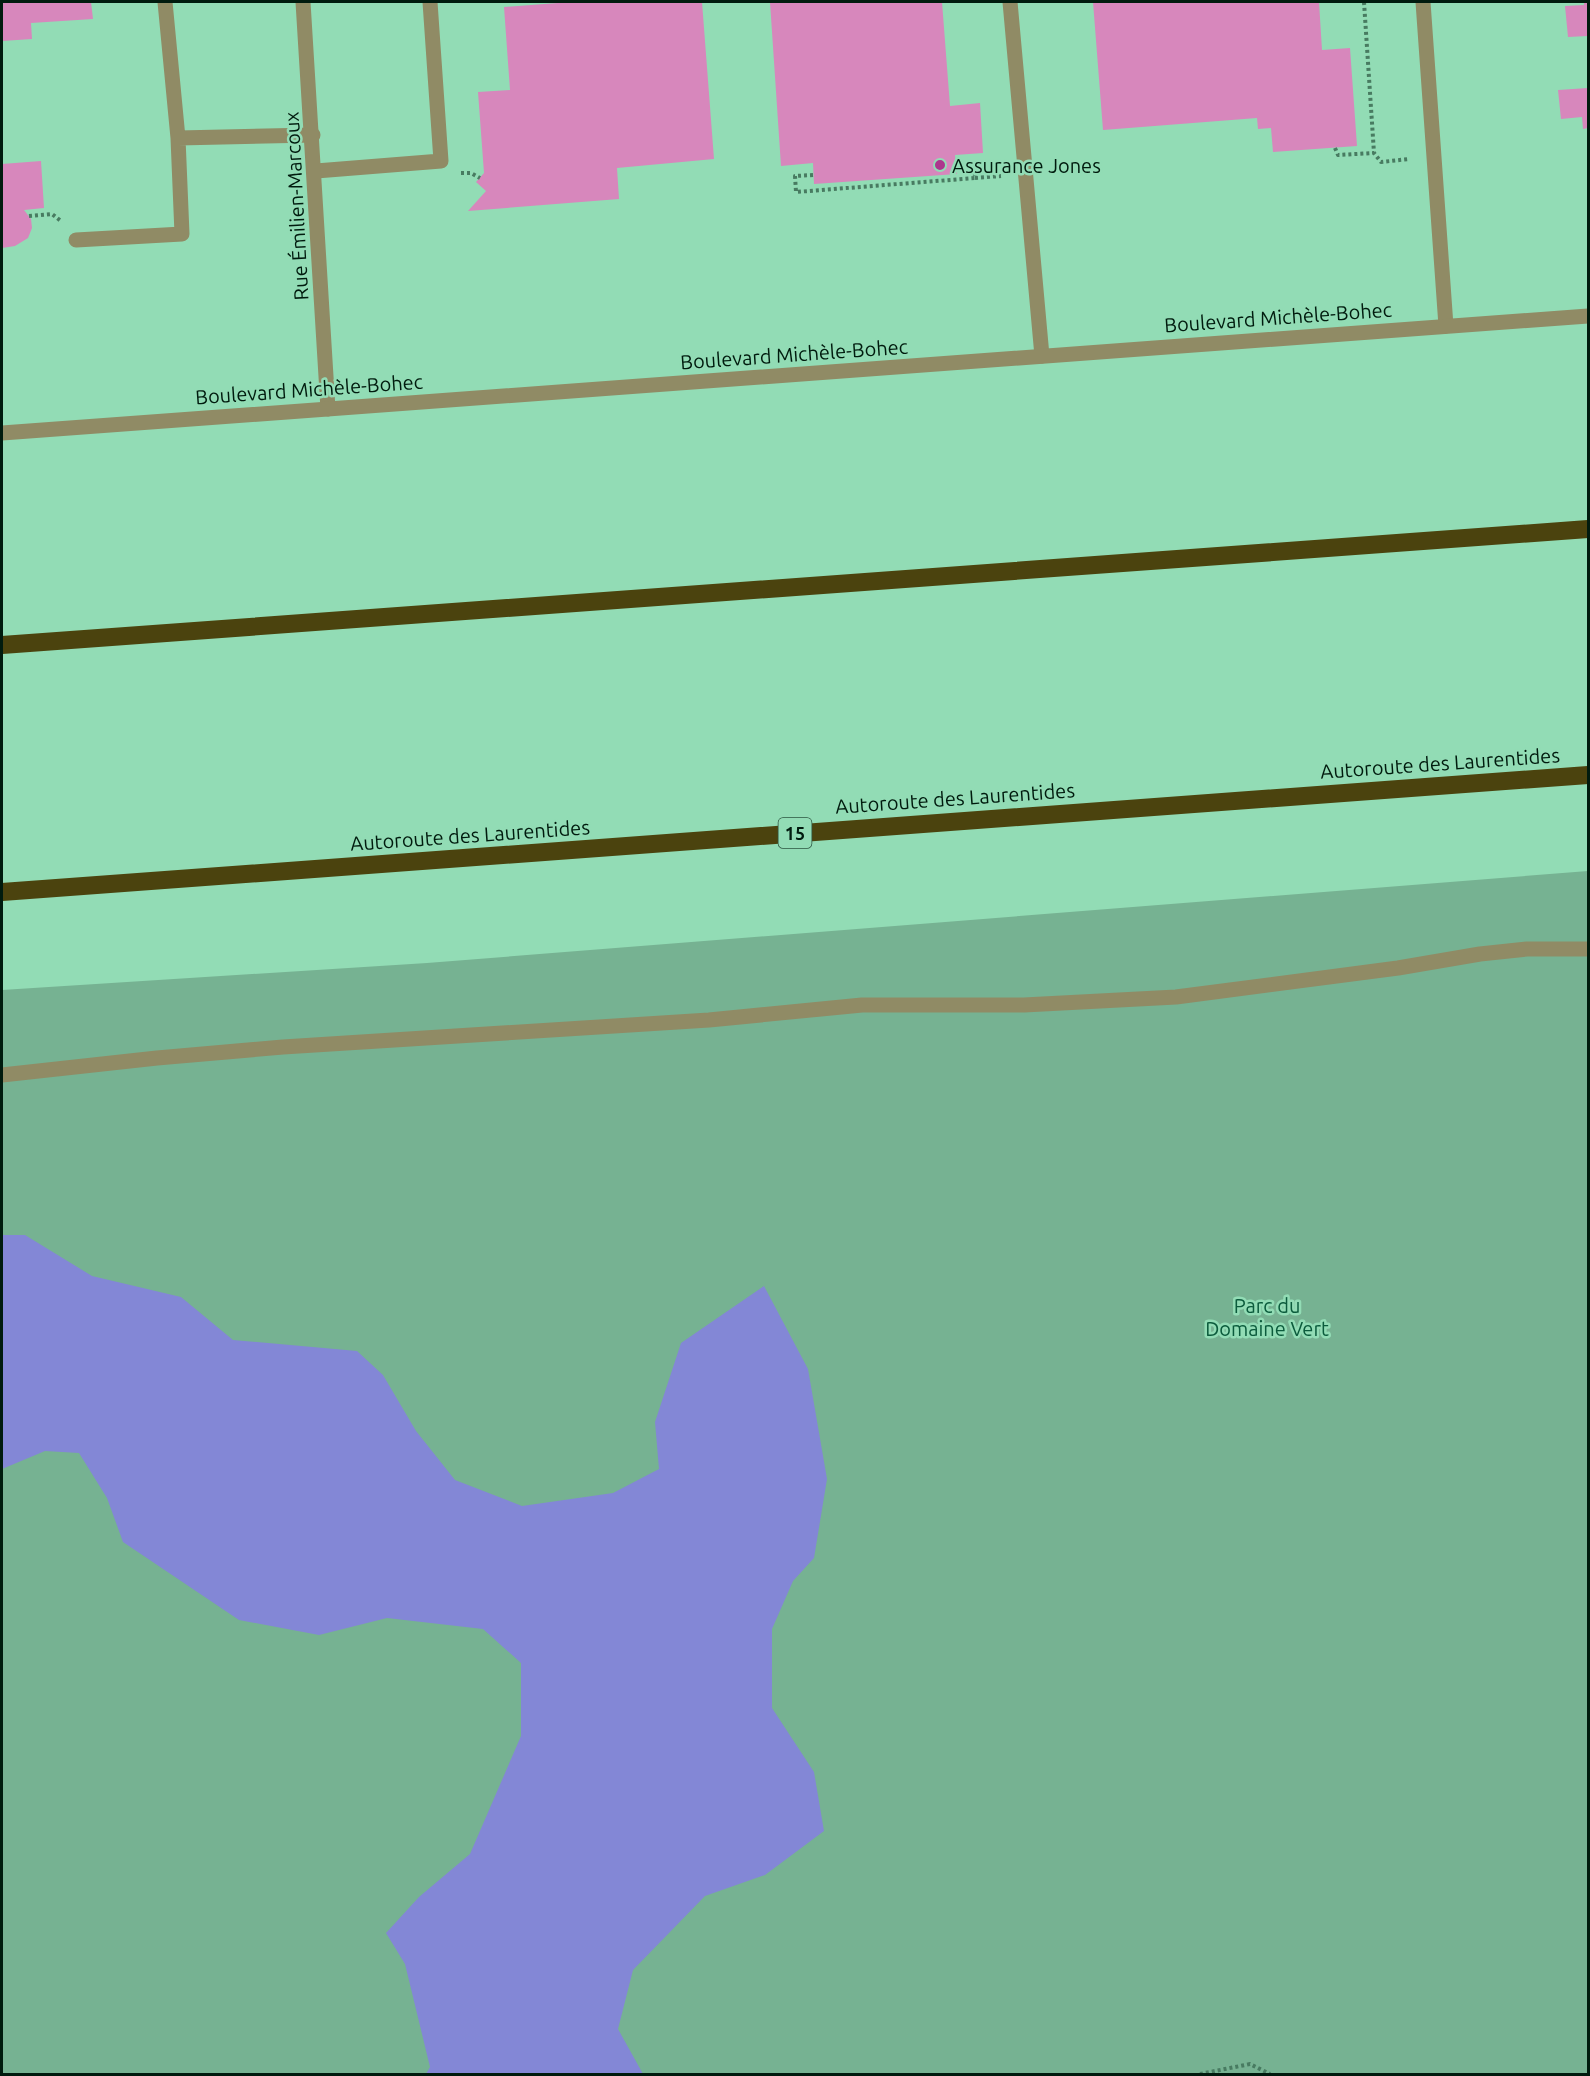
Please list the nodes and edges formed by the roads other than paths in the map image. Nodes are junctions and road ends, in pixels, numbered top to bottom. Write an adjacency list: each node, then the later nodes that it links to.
1 (165, 2): 7 (street)
2 (303, 2): 6 (street, Rue Émilien-Marcoux)
3 (430, 2): 8 (street)
4 (1010, 2): 12 (street)
5 (1423, 2): 11 (street)
6 (313, 135): 7 (street); 8 (street, Rue Émilien-Marcoux)
7 (178, 138): 9 (street)
8 (315, 171): 13 (street, Rue Émilien-Marcoux)
9 (76, 240)
10 (1588, 316): 11 (street, Boulevard Michèle-Bohec)
11 (1446, 326): 12 (street, Boulevard Michèle-Bohec)
12 (1042, 356): 13 (street, Boulevard Michèle-Bohec)
13 (328, 409): 14 (street, Boulevard Michèle-Bohec)
14 (2, 432)
15 (1588, 529): 16 (highway)
16 (2, 645)
17 (1588, 775): 18 (highway, Autoroute des Laurentides / 15)
18 (2, 892)
19 (1588, 949): 20 (street)
20 (2, 1075)

